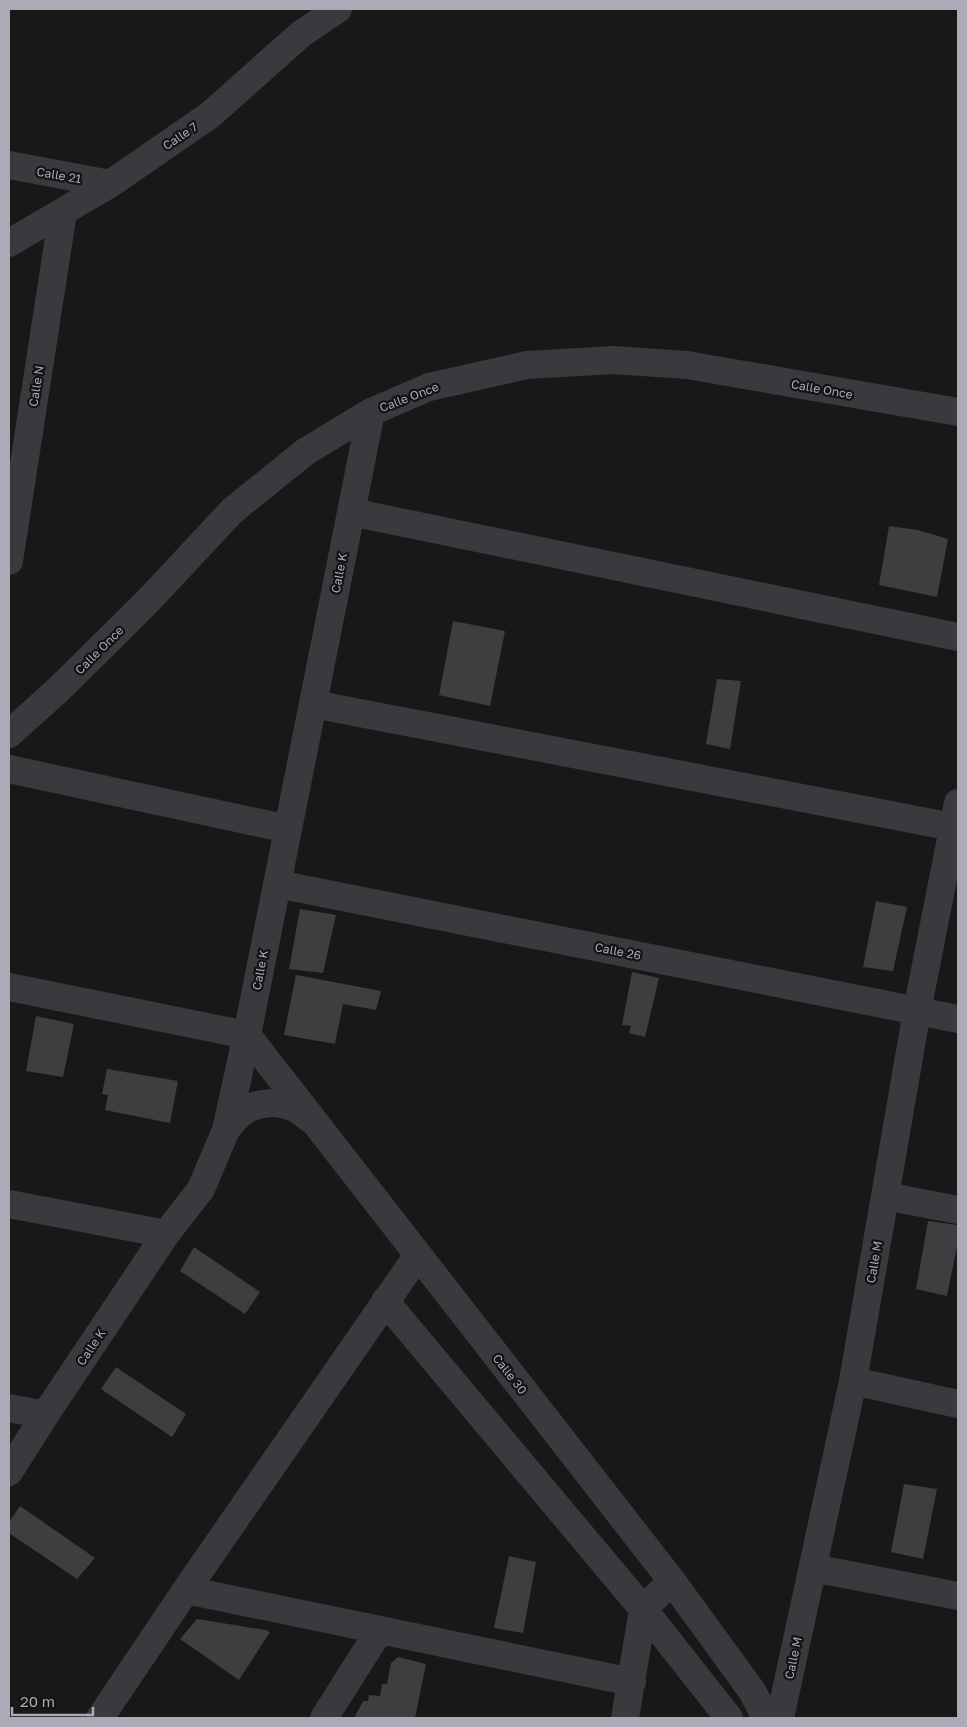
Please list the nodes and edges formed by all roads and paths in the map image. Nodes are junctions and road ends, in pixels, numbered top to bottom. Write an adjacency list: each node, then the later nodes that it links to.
1 (338, 9): 3 (street, Calle 7)
2 (9, 165): 3 (street, Calle 21)
3 (110, 184): 4 (street, Calle 7)
4 (63, 212): 5 (street, Calle 7); 9 (street, Calle N)
5 (10, 248)
6 (371, 412): 7 (street, Calle Once); 8 (street, Calle K); 12 (street, Calle Once)
7 (958, 412)
8 (351, 512): 10 (street); 11 (street, Calle K)
9 (9, 561)
10 (958, 637)
11 (313, 704): 14 (street); 15 (street, Calle K)
12 (9, 734)
13 (9, 769): 15 (street)
14 (957, 820): 18 (street, Calle M)
15 (288, 829): 16 (street, Calle K)
16 (277, 884): 18 (street, Calle 26); 20 (street, Calle K)
17 (9, 987): 20 (street)
18 (917, 1011): 19 (street, Calle 26); 23 (street, Calle M)
19 (958, 1019)
20 (247, 1035): 21 (street, Calle 30); 22 (street, Calle K)
21 (318, 1125): 22 (street); 27 (street, Calle 30)
22 (226, 1130): 26 (street, Calle K)
23 (885, 1196): 25 (street); 29 (street, Calle M)
24 (9, 1204): 26 (street)
25 (958, 1210)
26 (166, 1234): 32 (street, Calle K)
27 (418, 1255): 28 (street); 35 (street, Calle 30)
28 (385, 1301): 36 (street); 38 (street)
29 (853, 1381): 30 (street); 34 (street, Calle M)
30 (958, 1404)
31 (9, 1408): 32 (street)
32 (45, 1415): 33 (street, Calle K)
33 (9, 1472)
34 (813, 1568): 37 (street); 46 (street, Calle M)
35 (672, 1581): 38 (street); 45 (street, Calle 30)
36 (186, 1590): 39 (street); 41 (street)
37 (958, 1596)
38 (643, 1610): 40 (street); 44 (street)
39 (379, 1631): 40 (street); 42 (street)
40 (632, 1682): 43 (street)
41 (100, 1718)
42 (324, 1718)
43 (625, 1718)
44 (729, 1718)
45 (766, 1718)
46 (780, 1718)

